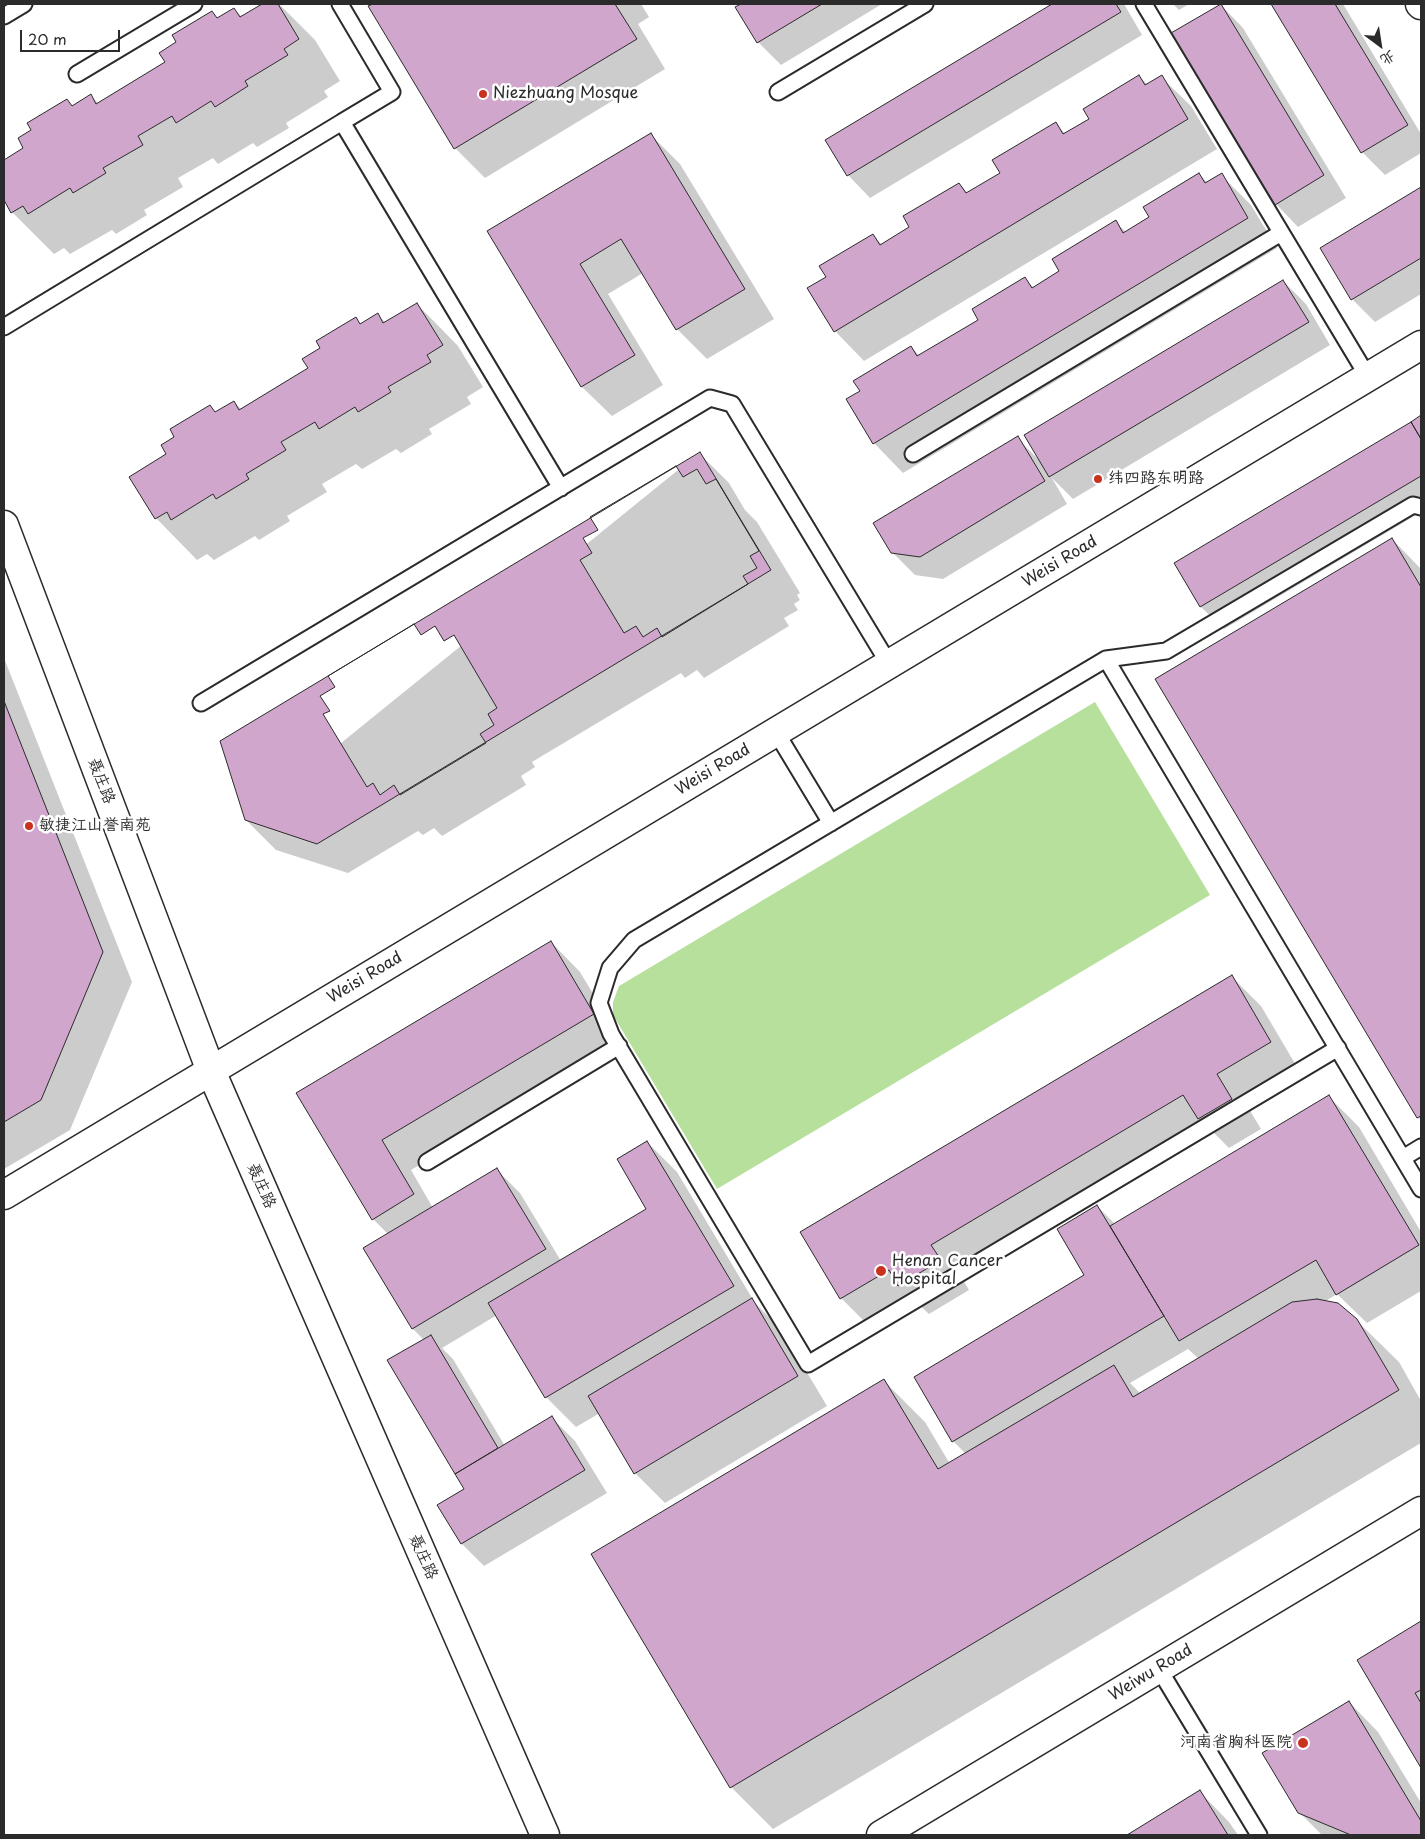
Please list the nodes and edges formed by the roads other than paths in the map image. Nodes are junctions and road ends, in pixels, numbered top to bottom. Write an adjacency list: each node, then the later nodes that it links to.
1 (24, 4): 6 (lane)
2 (194, 4): 7 (lane)
3 (340, 4): 9 (lane)
4 (925, 4): 8 (lane)
5 (1144, 4): 10 (lane)
6 (4, 16)
7 (77, 74)
8 (778, 92)
9 (342, 122): 11 (lane); 15 (lane)
10 (1281, 233): 13 (lane); 14 (lane)
11 (4, 327)
12 (1421, 345): 13 (street, Weisi Road)
13 (1368, 377): 19 (street, Weisi Road)
14 (913, 454)
15 (561, 488): 19 (lane); 20 (lane)
16 (1421, 507): 18 (lane)
17 (5, 535): 25 (street, 聂庄路)
18 (1106, 659): 22 (lane); 24 (lane)
19 (889, 664): 21 (street, Weisi Road)
20 (201, 703)
21 (776, 732): 22 (lane); 25 (street, Weisi Road)
22 (831, 823): 23 (lane)
23 (619, 1046): 24 (lane); 28 (lane)
24 (1338, 1048): 27 (lane)
25 (211, 1071): 30 (street, Weisi Road); 33 (street, 聂庄路)
26 (1421, 1147): 27 (lane)
27 (1403, 1158): 29 (lane)
28 (427, 1162)
29 (1421, 1189)
30 (4, 1195)
31 (1421, 1511): 32 (street, Weiwu Road)
32 (1159, 1668): 34 (street, Weiwu Road); 35 (lane)
33 (545, 1835)
34 (882, 1835)
35 (1259, 1835)

